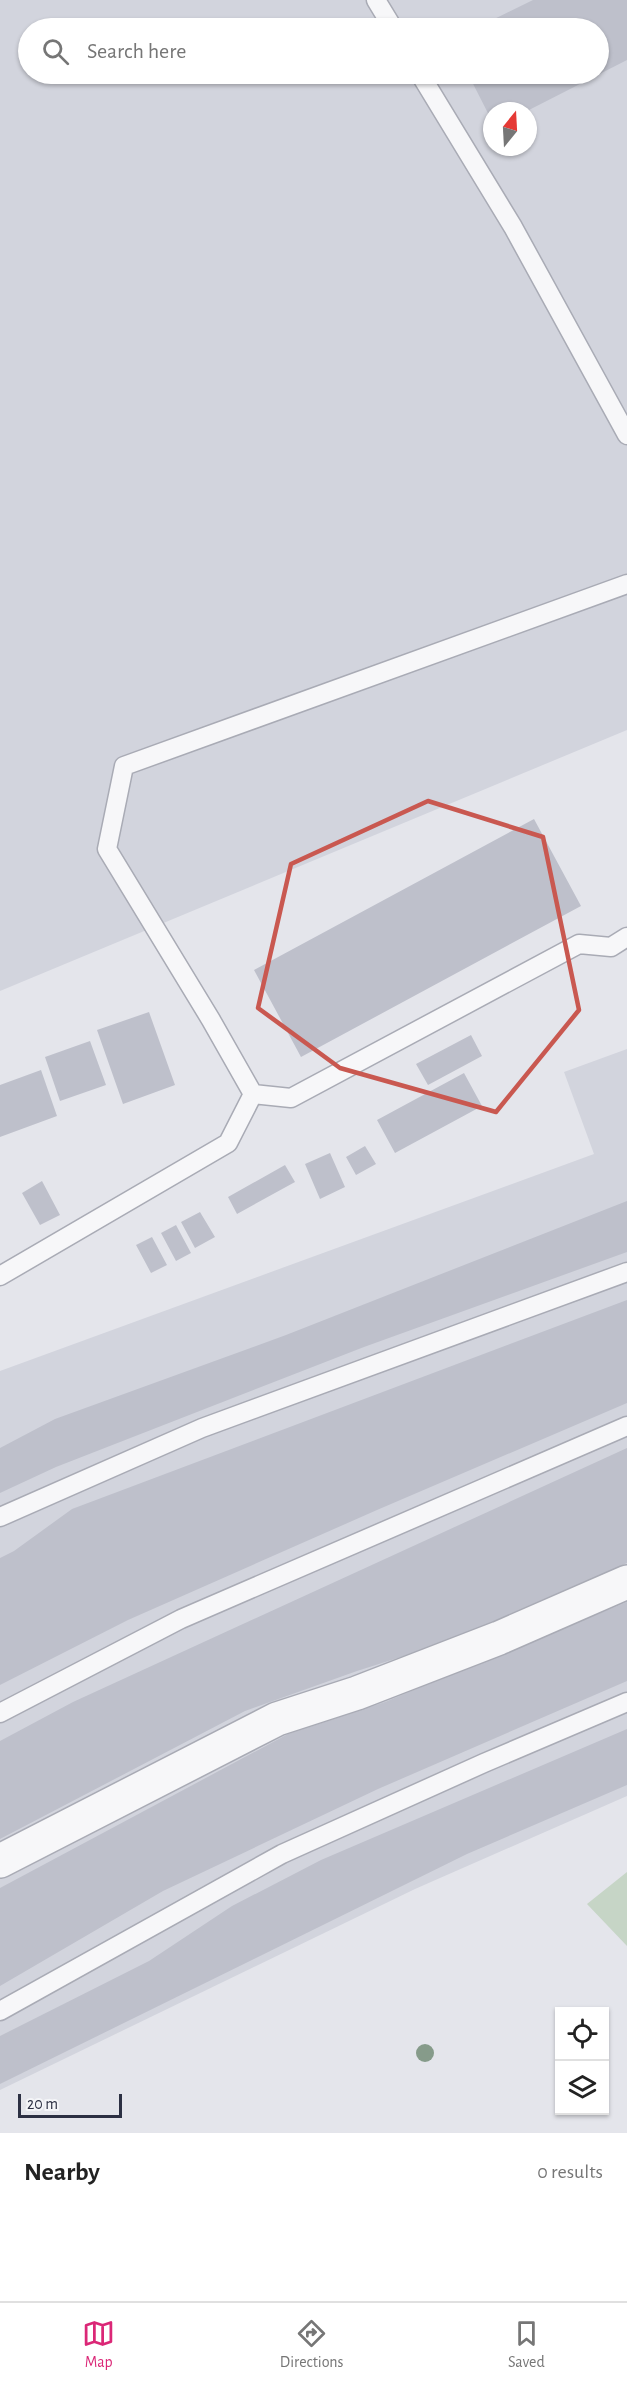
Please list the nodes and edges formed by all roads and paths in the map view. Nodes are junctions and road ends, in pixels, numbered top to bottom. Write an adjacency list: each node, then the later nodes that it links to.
1 (376, 0): 2 (lane)
2 (387, 18)
3 (426, 84): 4 (lane)
4 (627, 435)
5 (627, 584): 7 (lane)
6 (627, 937): 7 (lane)
7 (253, 1094): 9 (lane)
8 (627, 1272): 11 (lane)
9 (0, 1276)
10 (627, 1426): 14 (lane)
11 (0, 1517)
12 (627, 1582): 15 (street)
13 (627, 1702): 16 (lane)
14 (0, 1713)
15 (0, 1860)
16 (0, 2011)

